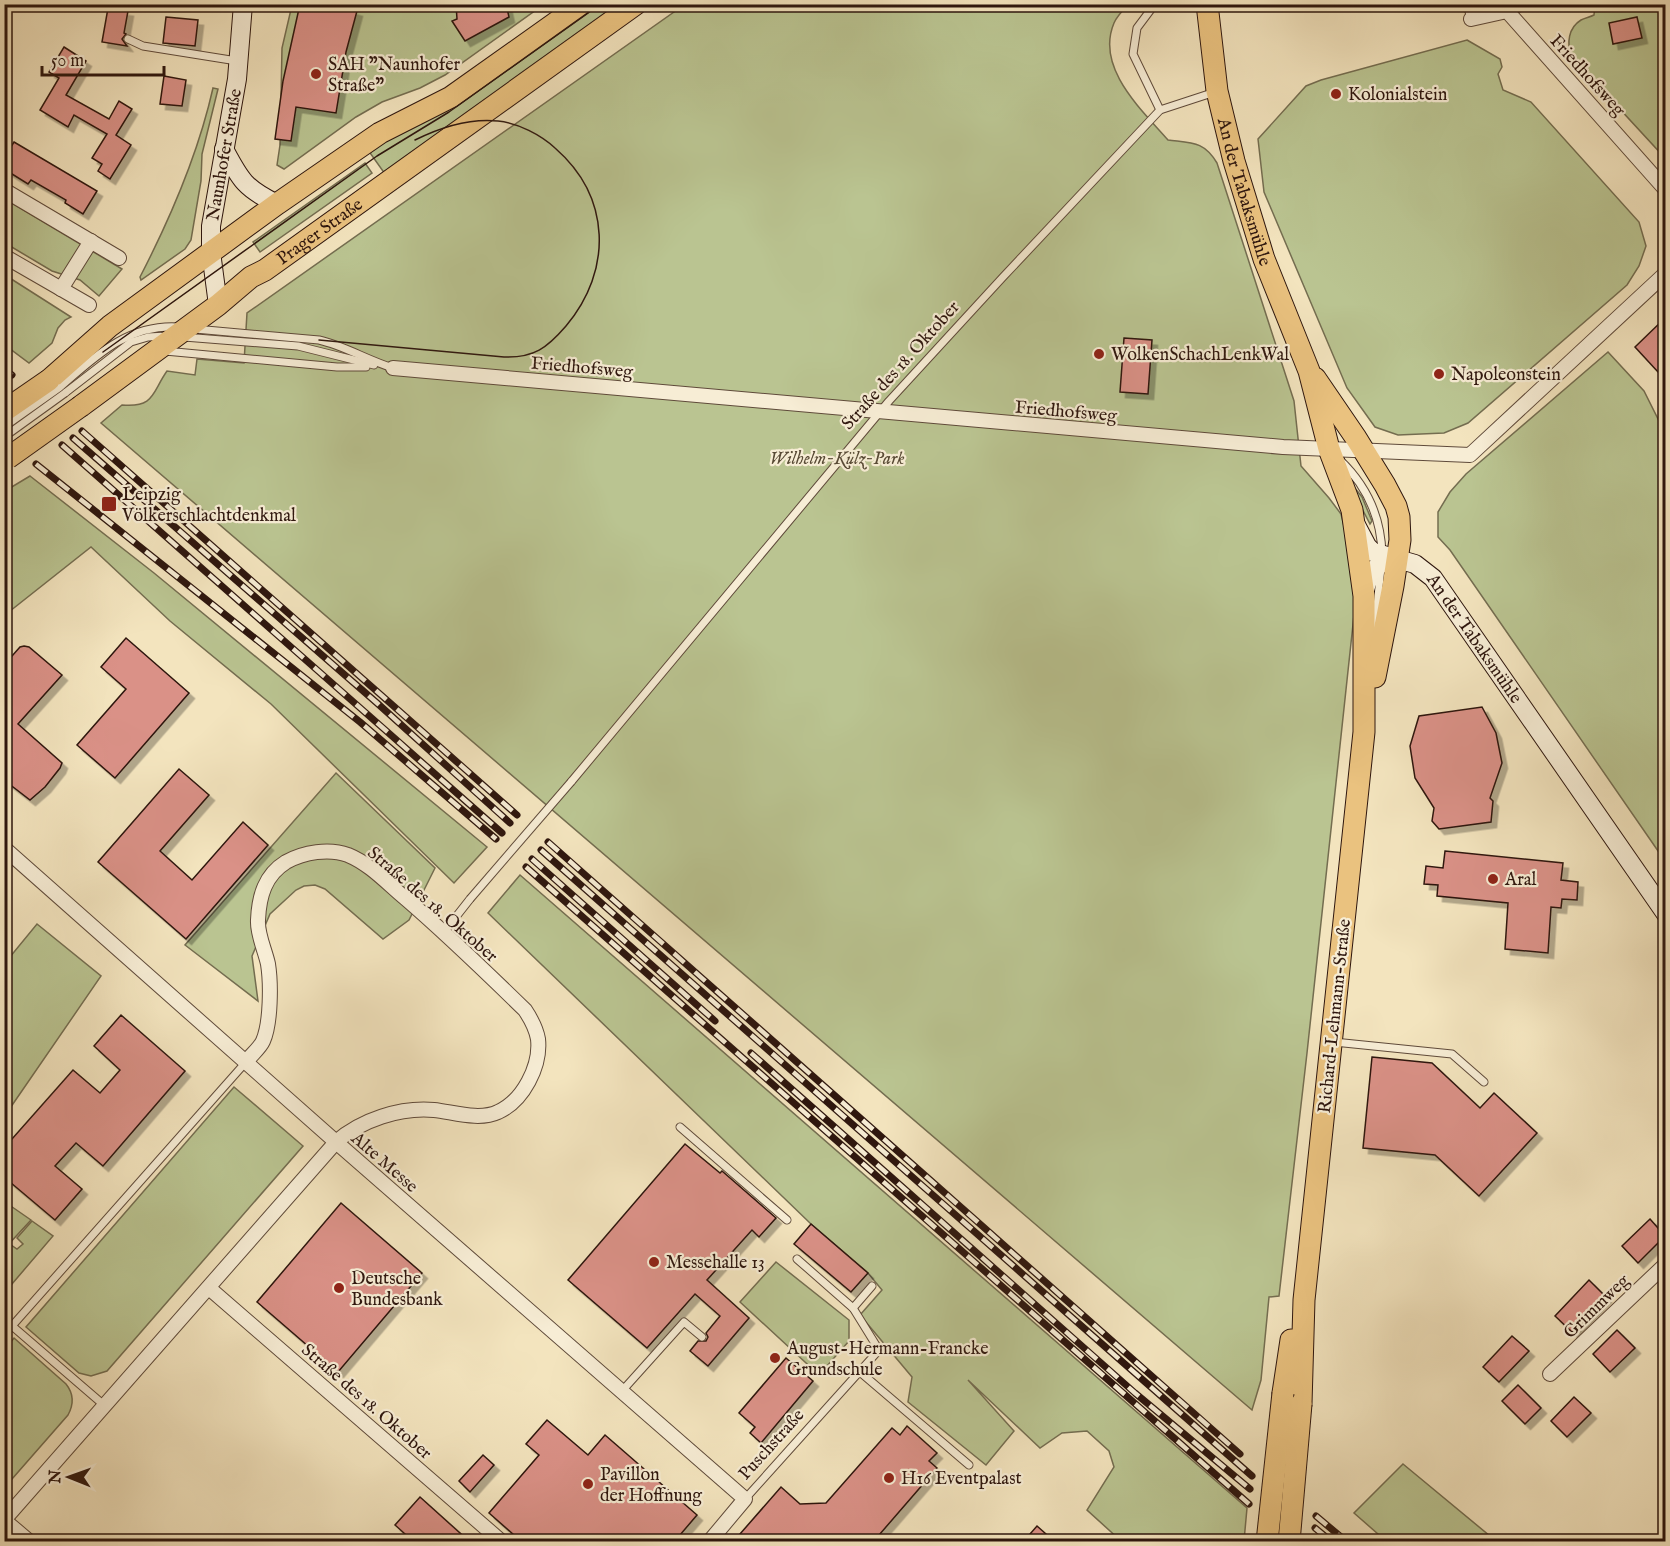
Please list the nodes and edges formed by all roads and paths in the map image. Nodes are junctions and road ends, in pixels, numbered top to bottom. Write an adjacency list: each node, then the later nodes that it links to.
1 (243, 4): 11 (main road, Naunhofer Straße)
2 (582, 4): 17 (main road, Prager Straße)
3 (636, 4): 25 (main road, Prager Straße)
4 (1207, 4): 12 (main road, An der Tabaksmühle)
5 (1467, 4): 9 (lane)
6 (1536, 4): 8 (lane)
7 (1154, 5): 13 (lane)
8 (1507, 11): 9 (street); 16 (street, Friedhofsweg)
9 (1471, 19)
10 (128, 39): 11 (lane)
11 (239, 61): 14 (main road, Naunhofer Straße)
12 (1217, 91): 13 (lane, Straße des 18. Oktober); 29 (main road, An der Tabaksmühle)
13 (1160, 110): 32 (lane, Straße des 18. Oktober)
14 (224, 149): 17 (main road); 19 (main road, Naunhofer Straße)
15 (4, 190): 18 (street)
16 (1665, 190)
17 (277, 204): 19 (main road, Prager Straße)
18 (91, 241): 21 (street); 23 (street)
19 (211, 252): 25 (main road, Naunhofer Straße); 30 (main road, Prager Straße)
20 (4, 256): 23 (street)
21 (119, 258)
22 (1665, 273): 36 (street, Friedhofsweg)
23 (62, 289): 24 (street)
24 (89, 305)
25 (218, 305): 26 (main road, Prager Straße)
26 (181, 332): 27 (main road, Prager Straße); 28 (lane, Friedhofsweg); 28 (lane, Friedhofsweg); 30 (lane); 30 (lane)
27 (157, 350): 28 (lane, Friedhofsweg); 30 (main road, Prager Straße)
28 (393, 368): 32 (street, Friedhofsweg)
29 (1309, 371): 35 (main road, An der Tabaksmühle); 36 (main road, An der Tabaksmühle)
30 (63, 392): 31 (main road, Prager Straße, bridge); 33 (lane, bridge); 34 (lane, bridge); 37 (main road, Prager Straße, bridge)
31 (4, 411)
32 (880, 411): 35 (street, Friedhofsweg); 44 (lane, Straße des 18. Oktober, bridge)
33 (4, 427)
34 (4, 437)
35 (1329, 449): 36 (street, Friedhofsweg); 38 (main road, An der Tabaksmühle); 39 (lane)
36 (1364, 450): 39 (main road, Richard-Lehmann-Straße)
37 (6, 456)
38 (1355, 523): 39 (main road, An der Tabaksmühle); 40 (main road, Richard-Lehmann-Straße)
39 (1387, 559): 40 (main road, Richard-Lehmann-Straße); 41 (main road, Richard-Lehmann-Straße); 43 (main road, An der Tabaksmühle)
40 (1365, 596): 41 (main road, Richard-Lehmann-Straße)
41 (1364, 732): 45 (main road, Richard-Lehmann-Straße)
42 (4, 848): 46 (street, Alte Messe)
43 (1665, 914)
44 (444, 932): 46 (street, Straße des 18. Oktober); 49 (street, Straße des 18. Oktober)
45 (1331, 1042): 47 (lane); 63 (main road, Richard-Lehmann-Straße)
46 (246, 1062): 49 (street, Alte Messe); 57 (lane, Straße des 18. Oktober)
47 (1484, 1083)
48 (680, 1127): 50 (lane)
49 (336, 1142): 54 (street, Straße des 18. Oktober); 62 (street, Alte Messe)
50 (787, 1220)
51 (797, 1259): 55 (lane)
52 (1665, 1264): 61 (street, Grimmweg)
53 (872, 1286): 55 (lane)
54 (208, 1288): 64 (street, Straße des 18. Oktober); 69 (street, Straße des 18. Oktober)
55 (853, 1308): 60 (lane, Puschstraße)
56 (4, 1319): 57 (lane)
57 (12, 1326): 58 (lane, Straße des 18. Oktober); 64 (lane)
58 (4, 1335)
59 (702, 1337): 62 (lane)
60 (860, 1372): 65 (lane); 66 (lane, Puschstraße)
61 (1550, 1374)
62 (622, 1391): 66 (street, Alte Messe)
63 (1292, 1399): 71 (main road, Richard-Lehmann-Straße, bridge); 72 (main road, Richard-Lehmann-Straße, bridge)
64 (105, 1406): 67 (street, Straße des 18. Oktober)
65 (969, 1465)
66 (745, 1499): 70 (street, Puschstraße)
67 (4, 1520): 68 (street)
68 (30, 1542)
69 (502, 1542)
70 (709, 1542)
71 (1267, 1542)
72 (1288, 1542)

